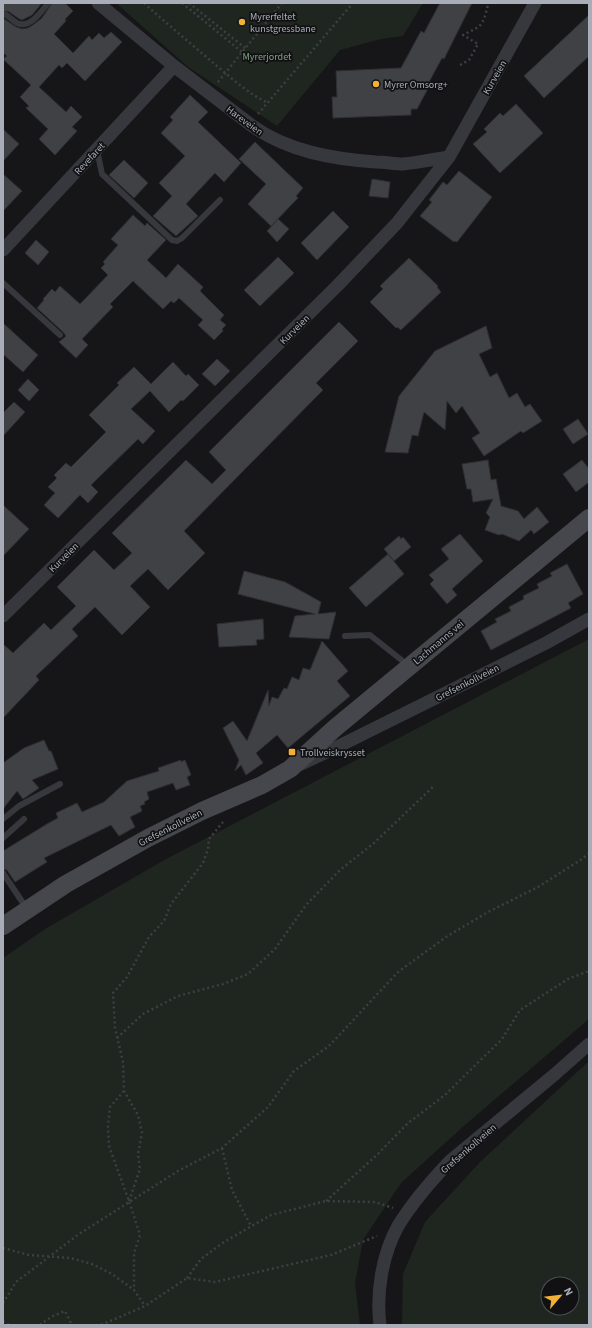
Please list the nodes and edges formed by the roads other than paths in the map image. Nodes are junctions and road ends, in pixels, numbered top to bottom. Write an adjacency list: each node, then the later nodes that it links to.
1 (48, 3): 4 (lane)
2 (98, 3): 5 (street, Hareveien)
3 (535, 3): 7 (street, Kurveien)
4 (6, 14)
5 (174, 66): 6 (street, Revefaret); 7 (street, Hareveien)
6 (97, 150): 8 (lane); 9 (street, Revefaret)
7 (448, 156): 13 (street, Kurveien)
8 (220, 200)
9 (3, 250)
10 (3, 283): 11 (lane)
11 (60, 335)
12 (589, 518): 16 (street, Lachmanns vei)
13 (3, 616)
14 (589, 619): 18 (street, Grefsenkollveien)
15 (345, 636): 16 (lane)
16 (409, 666): 17 (street, Lachmanns vei)
17 (335, 728): 18 (street); 19 (street, Lachmanns vei)
18 (345, 744): 19 (street, Grefsenkollveien)
19 (290, 769): 25 (street, Grefsenkollveien)
20 (60, 784): 21 (lane)
21 (3, 819)
22 (24, 819): 23 (lane)
23 (3, 838)
24 (3, 873): 25 (lane)
25 (27, 909): 26 (street, Grefsenkollveien)
26 (3, 926)
27 (589, 1044): 28 (street, Grefsenkollveien)
28 (380, 1325)

